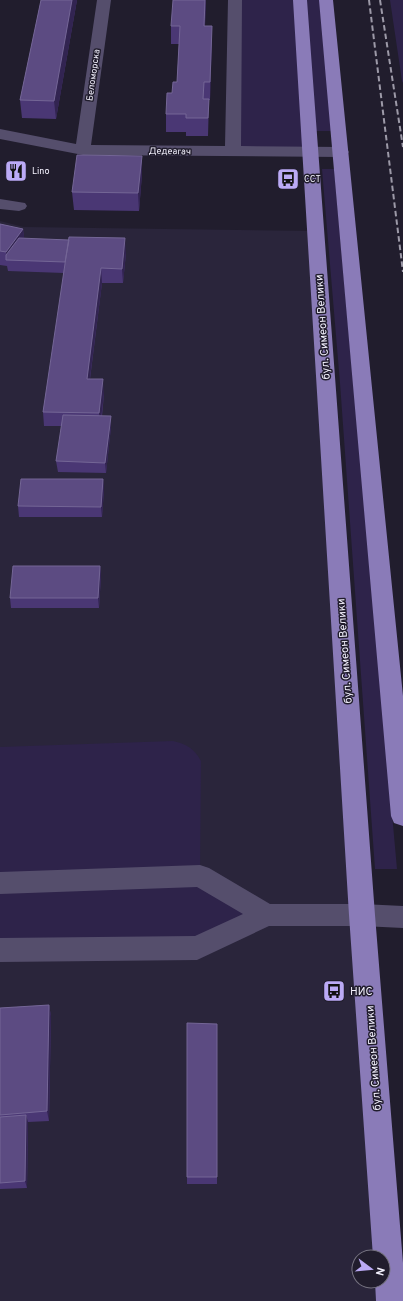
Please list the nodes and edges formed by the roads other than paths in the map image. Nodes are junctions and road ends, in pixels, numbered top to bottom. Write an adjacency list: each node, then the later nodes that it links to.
1 (104, 0): 6 (street, Беломорска)
2 (234, 0): 7 (street)
3 (300, 0): 9 (main road, бул. Симеон Велики)
4 (326, 0): 8 (main road)
5 (0, 134): 6 (street, Дедеагач)
6 (83, 150): 7 (street, Дедеагач)
7 (233, 152): 9 (street, Дедеагач)
8 (341, 152): 9 (street, Дедеагач); 12 (main road)
9 (310, 153): 15 (main road, бул. Симеон Велики)
10 (0, 204): 11 (street)
11 (19, 206)
12 (403, 816)
13 (0, 883): 14 (street)
14 (267, 915): 15 (street); 17 (street)
15 (362, 915): 16 (street); 18 (main road, бул. Симеон Велики)
16 (403, 917)
17 (0, 950)
18 (391, 1301)

